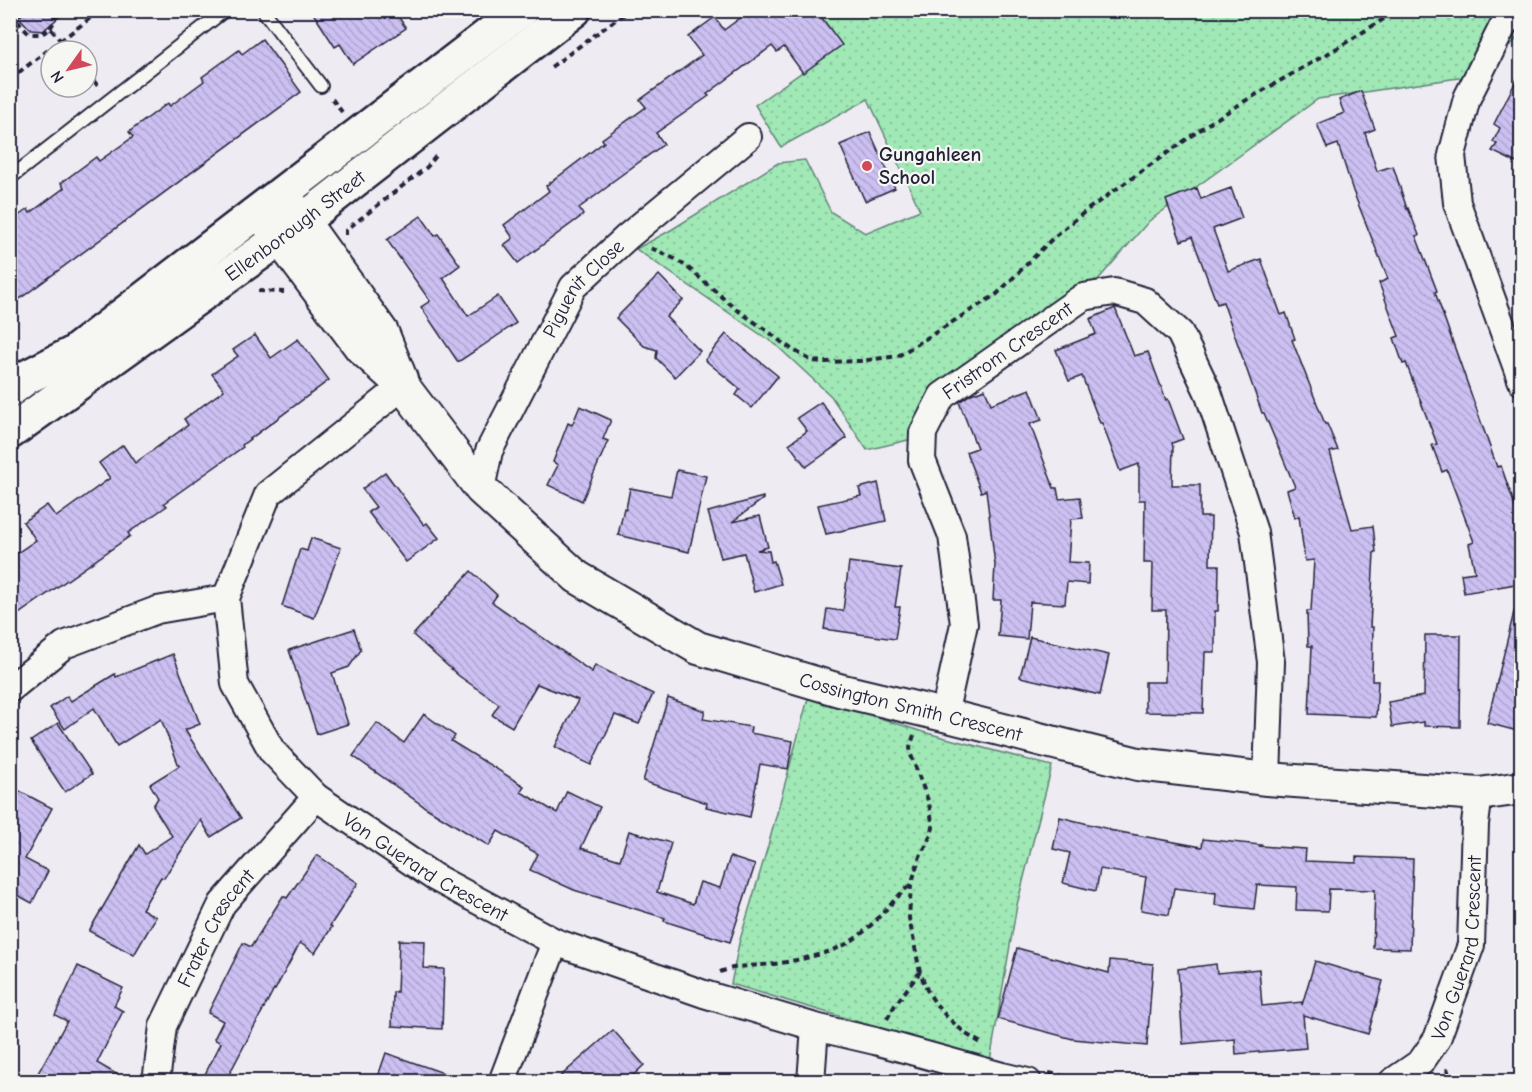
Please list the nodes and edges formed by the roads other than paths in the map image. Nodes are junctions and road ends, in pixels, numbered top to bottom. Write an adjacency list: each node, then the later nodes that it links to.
1 (225, 10): 8 (lane)
2 (263, 10): 6 (lane)
3 (521, 10): 9 (main road, Ellenborough Street)
4 (574, 10): 10 (main road, Ellenborough Street)
5 (1516, 10): 11 (street)
6 (321, 86)
7 (748, 137): 15 (street, Piguenit Close)
8 (10, 178)
9 (271, 202): 10 (street, Cossington Smith Crescent); 13 (main road, Ellenborough Street)
10 (291, 230): 12 (street, Cossington Smith Crescent); 14 (main road, Ellenborough Street)
11 (1521, 382)
12 (403, 386): 15 (street, Cossington Smith Crescent); 16 (street, Von Guerard Crescent)
13 (10, 390)
14 (10, 432)
15 (481, 489): 18 (street, Cossington Smith Crescent)
16 (226, 598): 17 (street); 22 (street, Von Guerard Crescent)
17 (10, 689)
18 (944, 715): 19 (street, Cossington Smith Crescent); 19 (street, Fristrom Crescent)
19 (1267, 779): 21 (street, Cossington Smith Crescent)
20 (1521, 788): 21 (street, Cossington Smith Crescent)
21 (1479, 794): 25 (street, Von Guerard Crescent)
22 (316, 797): 23 (street, Von Guerard Crescent); 28 (street, Frater Crescent)
23 (555, 942): 24 (street, Von Guerard Crescent); 29 (street)
24 (815, 1027): 26 (street, Von Guerard Crescent); 30 (street)
25 (1426, 1072): 27 (street, Von Guerard Crescent)
26 (1035, 1077)
27 (1384, 1077)
28 (156, 1082)
29 (502, 1082)
30 (811, 1082)

